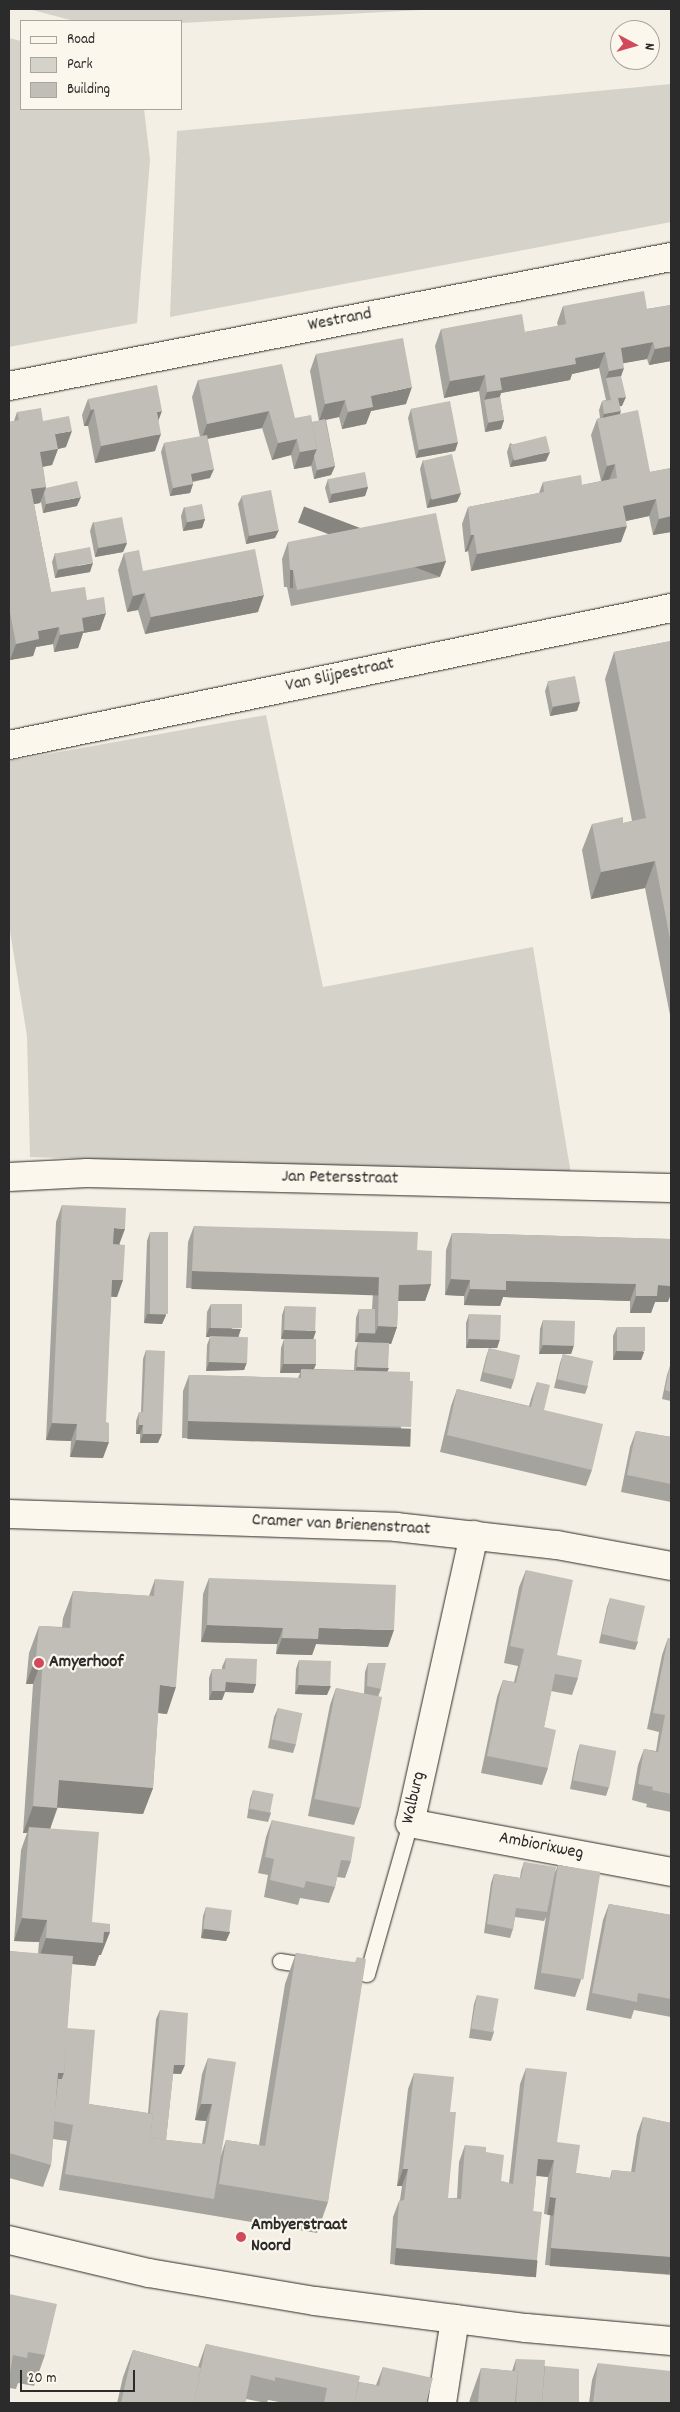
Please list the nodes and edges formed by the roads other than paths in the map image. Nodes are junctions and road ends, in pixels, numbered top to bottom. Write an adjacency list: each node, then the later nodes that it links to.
1 (671, 257): 2 (street, Westrand)
2 (9, 386)
3 (671, 608): 4 (street, Van Slijpestraat)
4 (9, 745)
5 (9, 1177): 6 (street, Jan Petersstraat)
6 (671, 1188)
7 (9, 1514): 8 (street, Cramer van Brienenstraat)
8 (474, 1535): 9 (street, Cramer van Brienenstraat); 10 (street, Walburg)
9 (671, 1566)
10 (410, 1823): 11 (street, Ambiorixweg); 12 (lane, Walburg)
11 (671, 1872)
12 (280, 1961)
13 (9, 2240): 14 (street)
14 (455, 2319): 15 (street); 16 (street)
15 (671, 2342)
16 (442, 2403)

